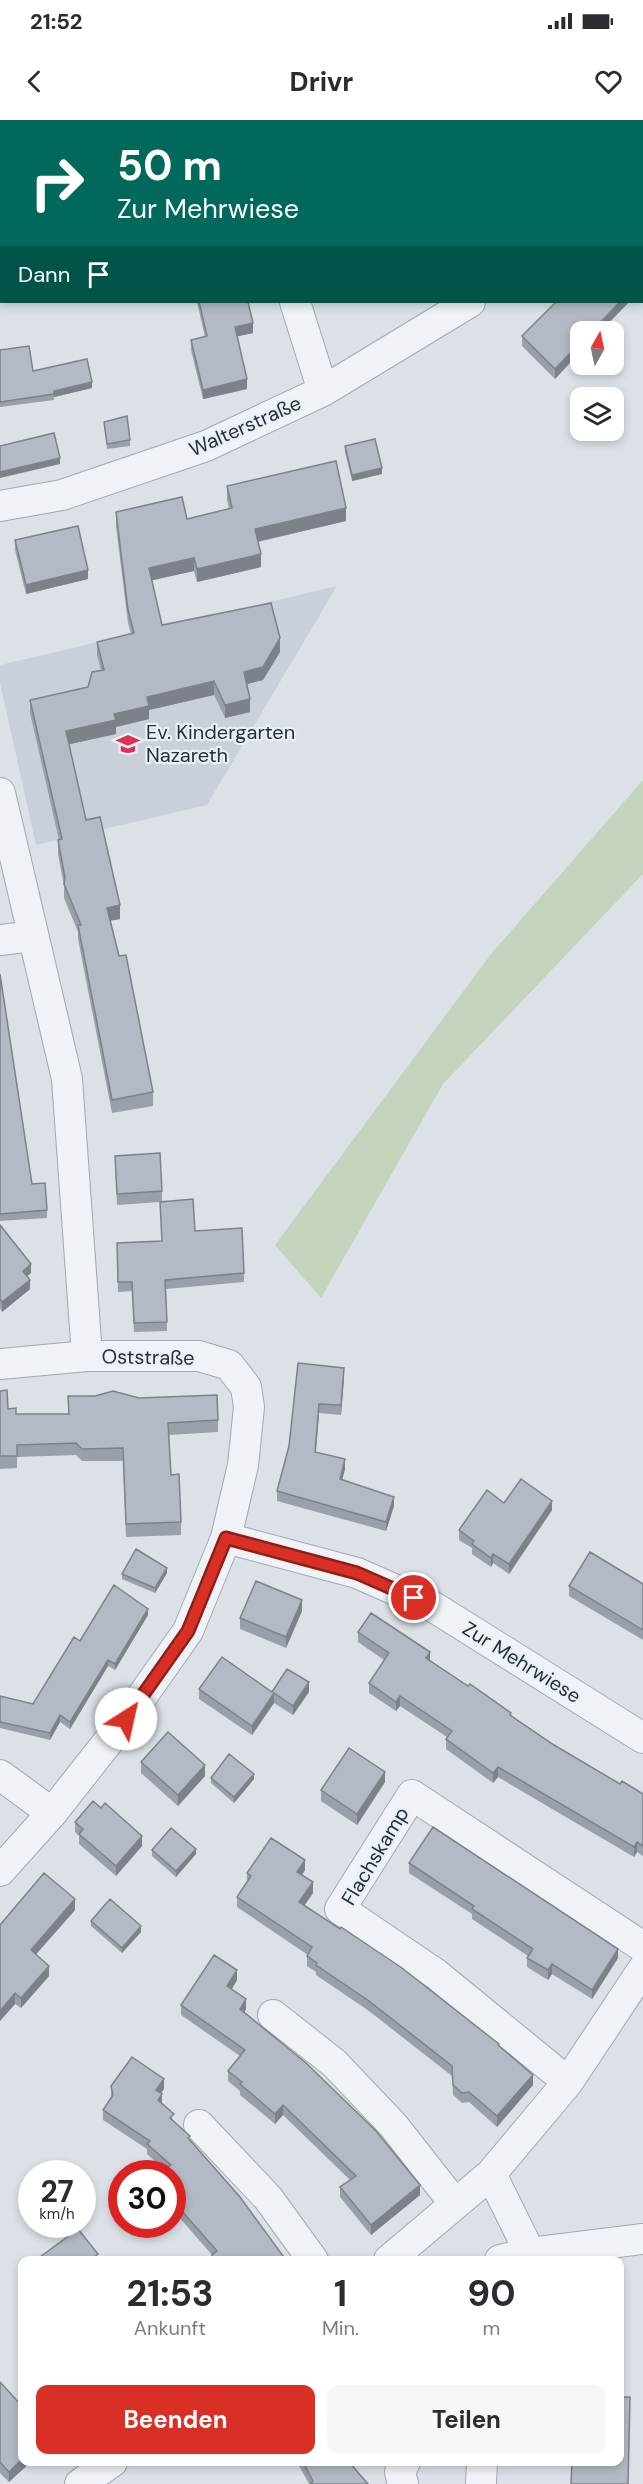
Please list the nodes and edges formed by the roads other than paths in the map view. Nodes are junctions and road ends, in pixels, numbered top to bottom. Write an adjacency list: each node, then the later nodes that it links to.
1 (295, 303): 3 (street)
2 (468, 303): 3 (street, Walterstraße)
3 (323, 391): 4 (street, Walterstraße)
4 (0, 506)
5 (0, 793): 6 (street, Oststraße)
6 (33, 936): 7 (street); 8 (street, Oststraße)
7 (0, 940)
8 (87, 1356): 9 (street); 10 (street, Oststraße)
9 (0, 1364)
10 (226, 1538): 11 (street, Zur Mehrwiese); 13 (street, Oststraße)
11 (643, 1738)
12 (0, 1774): 13 (street)
13 (52, 1814): 14 (street, Oststraße)
14 (0, 1871)
15 (643, 1947): 18 (street, Flachskamp)
16 (643, 1969): 18 (street)
17 (273, 2015): 21 (street)
18 (568, 2082): 20 (street)
19 (198, 2125): 24 (street)
20 (491, 2174): 21 (street); 23 (street)
21 (455, 2204): 25 (street)
22 (643, 2239): 23 (street)
23 (530, 2253): 26 (street)
24 (310, 2256)
25 (394, 2256)
26 (517, 2256)
27 (106, 2466): 30 (street)
28 (403, 2466): 31 (street)
29 (482, 2466): 32 (street)
30 (80, 2484)
31 (403, 2484)
32 (481, 2484)

